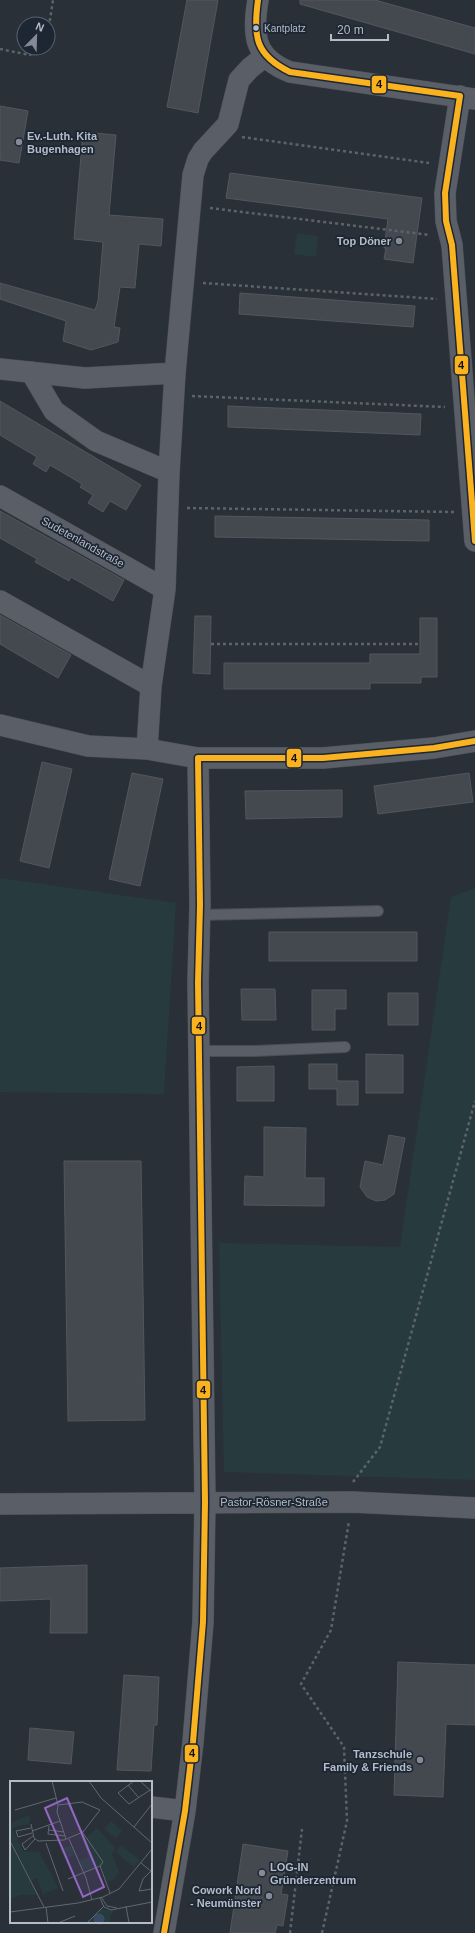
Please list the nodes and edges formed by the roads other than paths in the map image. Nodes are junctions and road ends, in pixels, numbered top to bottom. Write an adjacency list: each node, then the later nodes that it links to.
1 (258, 0): 2 (street)
2 (264, 57): 3 (street); 6 (street)
3 (468, 97): 9 (street)
4 (0, 369): 5 (street)
5 (31, 372): 6 (street); 7 (street)
6 (175, 373): 7 (street)
7 (169, 472): 10 (street)
8 (0, 496): 10 (street, Sudetenlandstraße)
9 (475, 541)
10 (165, 589): 12 (street)
11 (0, 600): 12 (street)
12 (151, 686): 15 (street)
13 (0, 725): 15 (street)
14 (475, 741): 16 (street)
15 (147, 749): 16 (street)
16 (198, 758): 18 (street)
17 (378, 911): 18 (lane)
18 (199, 915): 20 (street)
19 (344, 1047): 20 (lane)
20 (199, 1051): 21 (street)
21 (205, 1502): 22 (street, Pastor-Rösner-Straße); 23 (street, Pastor-Rösner-Straße); 25 (street)
22 (0, 1504)
23 (475, 1508)
24 (152, 1807): 25 (street)
25 (185, 1811): 26 (street)
26 (164, 1933)

